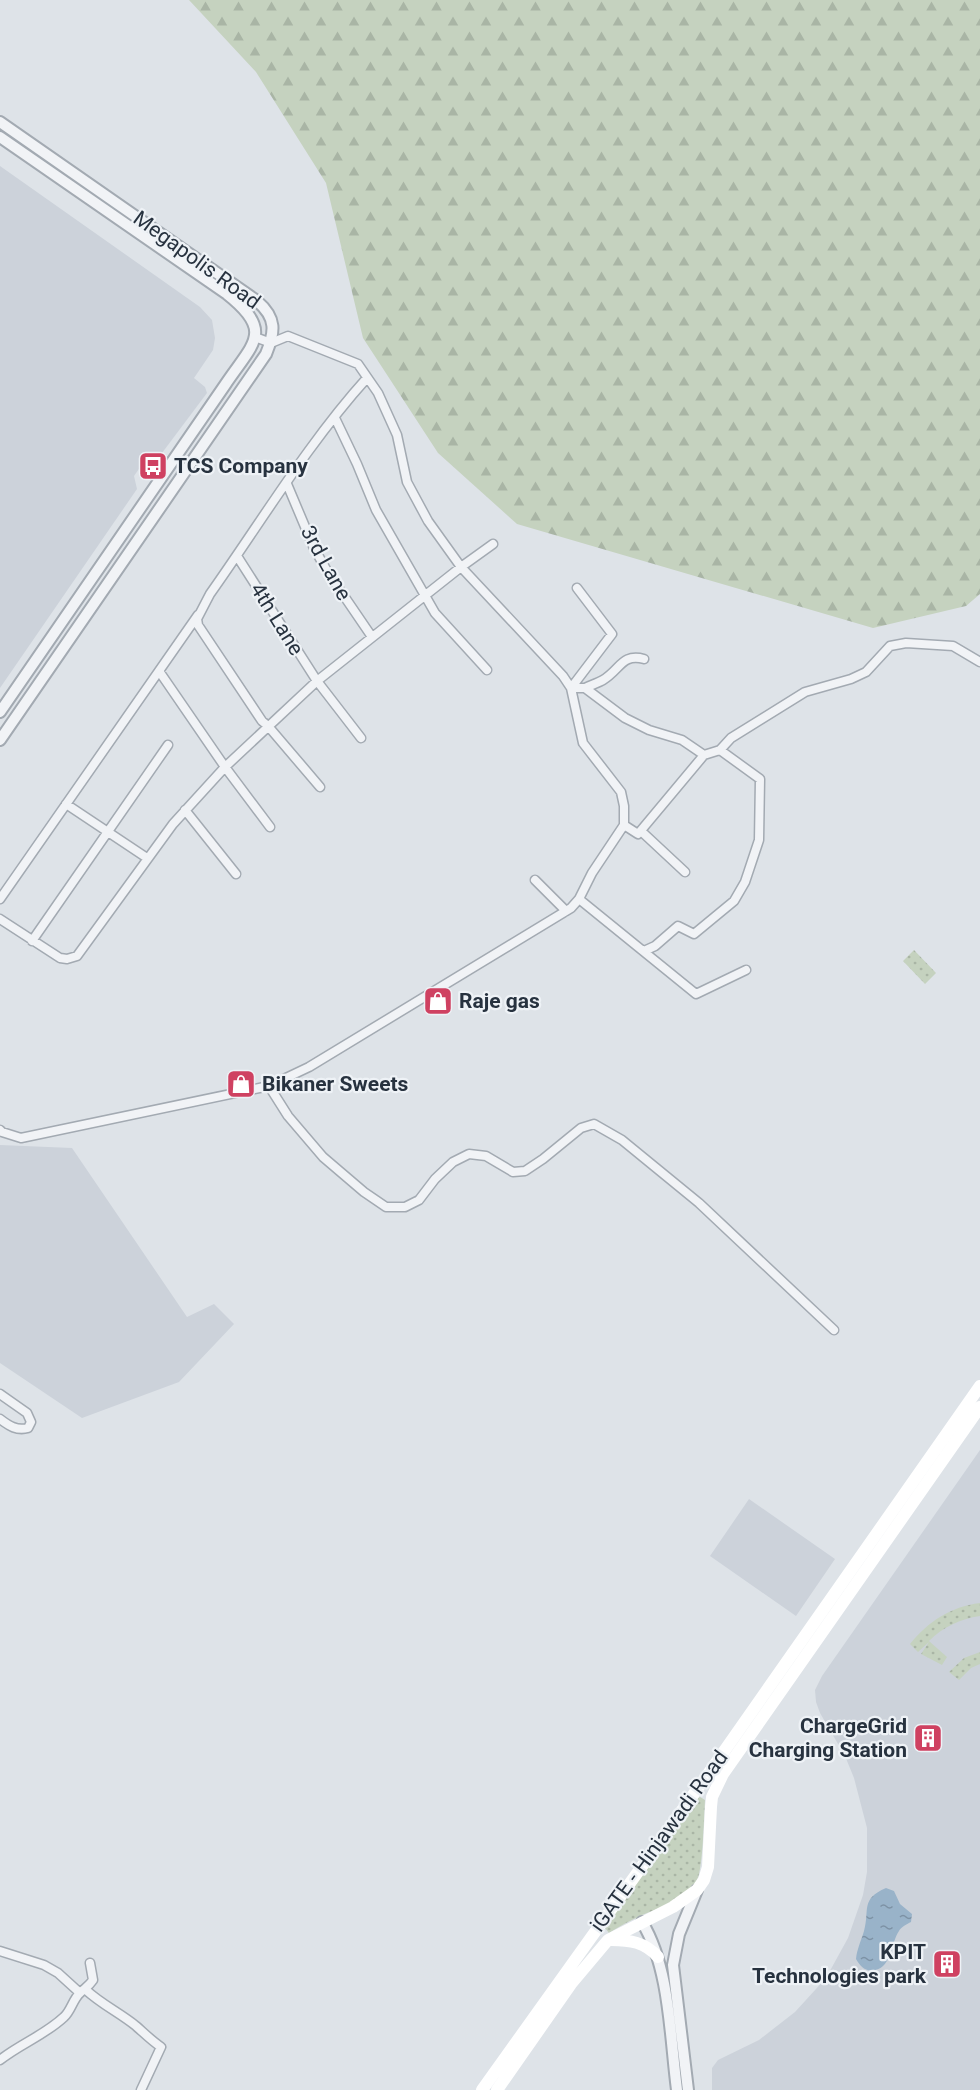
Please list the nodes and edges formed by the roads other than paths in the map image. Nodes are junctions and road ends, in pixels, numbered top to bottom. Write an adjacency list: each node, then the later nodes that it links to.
1 (0, 122): 4 (street, Megapolis Road)
2 (0, 137): 3 (street, Megapolis Road)
3 (255, 337): 4 (street); 22 (street, Megapolis Road)
4 (271, 343): 5 (street); 25 (street)
5 (368, 378): 6 (street); 10 (street)
6 (335, 418): 7 (street); 12 (street)
7 (287, 484): 9 (street); 14 (street, 3rd Lane)
8 (493, 544): 10 (street)
9 (237, 556): 13 (street); 19 (street, 4th Lane)
10 (461, 567): 12 (street); 20 (street)
11 (578, 588): 20 (street)
12 (425, 595): 14 (street); 17 (street)
13 (201, 609): 18 (street); 23 (street)
14 (372, 637): 19 (street)
15 (644, 659): 21 (street)
16 (980, 662): 27 (street)
17 (487, 670)
18 (159, 671): 29 (street); 31 (street)
19 (317, 681): 23 (street); 24 (street, 4th Lane)
20 (571, 688): 21 (street); 33 (street)
21 (585, 688): 28 (street)
22 (0, 712)
23 (268, 726): 29 (street); 30 (street)
24 (361, 738)
25 (0, 740)
26 (168, 745): 36 (street)
27 (720, 750): 28 (street); 46 (street)
28 (704, 755): 35 (street)
29 (225, 766): 32 (street); 34 (street)
30 (320, 787)
31 (66, 804): 36 (street); 42 (street)
32 (185, 810): 37 (street); 39 (street)
33 (624, 825): 35 (street); 41 (street)
34 (270, 827)
35 (641, 831): 38 (street)
36 (108, 833): 37 (street); 45 (street)
37 (147, 858): 45 (street)
38 (685, 872)
39 (236, 874)
40 (535, 880): 43 (street)
41 (579, 898): 43 (street); 46 (street)
42 (0, 899)
43 (566, 911): 48 (street)
44 (0, 919): 45 (street)
45 (32, 941)
46 (644, 951): 47 (street)
47 (746, 970)
48 (269, 1086): 49 (street); 50 (street)
49 (0, 1130)
50 (834, 1330)
51 (980, 1386): 55 (main road, iGATE - Hinjawadi Road)
52 (0, 1394): 54 (street)
53 (980, 1407): 56 (main road, iGATE - Hinjawadi Road)
54 (0, 1419)
55 (698, 1787): 56 (main road); 66 (main road, iGATE - Hinjawadi Road)
56 (712, 1797): 57 (main road, iGATE - Hinjawadi Road)
57 (697, 1890): 58 (main road, iGATE - Hinjawadi Road); 69 (street)
58 (642, 1922): 59 (main road, iGATE - Hinjawadi Road); 61 (street)
59 (608, 1940): 61 (main road); 67 (main road, iGATE - Hinjawadi Road)
60 (0, 1951): 63 (street)
61 (658, 1957): 68 (street)
62 (90, 1963): 63 (street)
63 (83, 1991): 64 (street); 65 (street)
64 (0, 2060)
65 (141, 2090)
66 (482, 2090)
67 (497, 2090)
68 (676, 2090)
69 (688, 2090)

